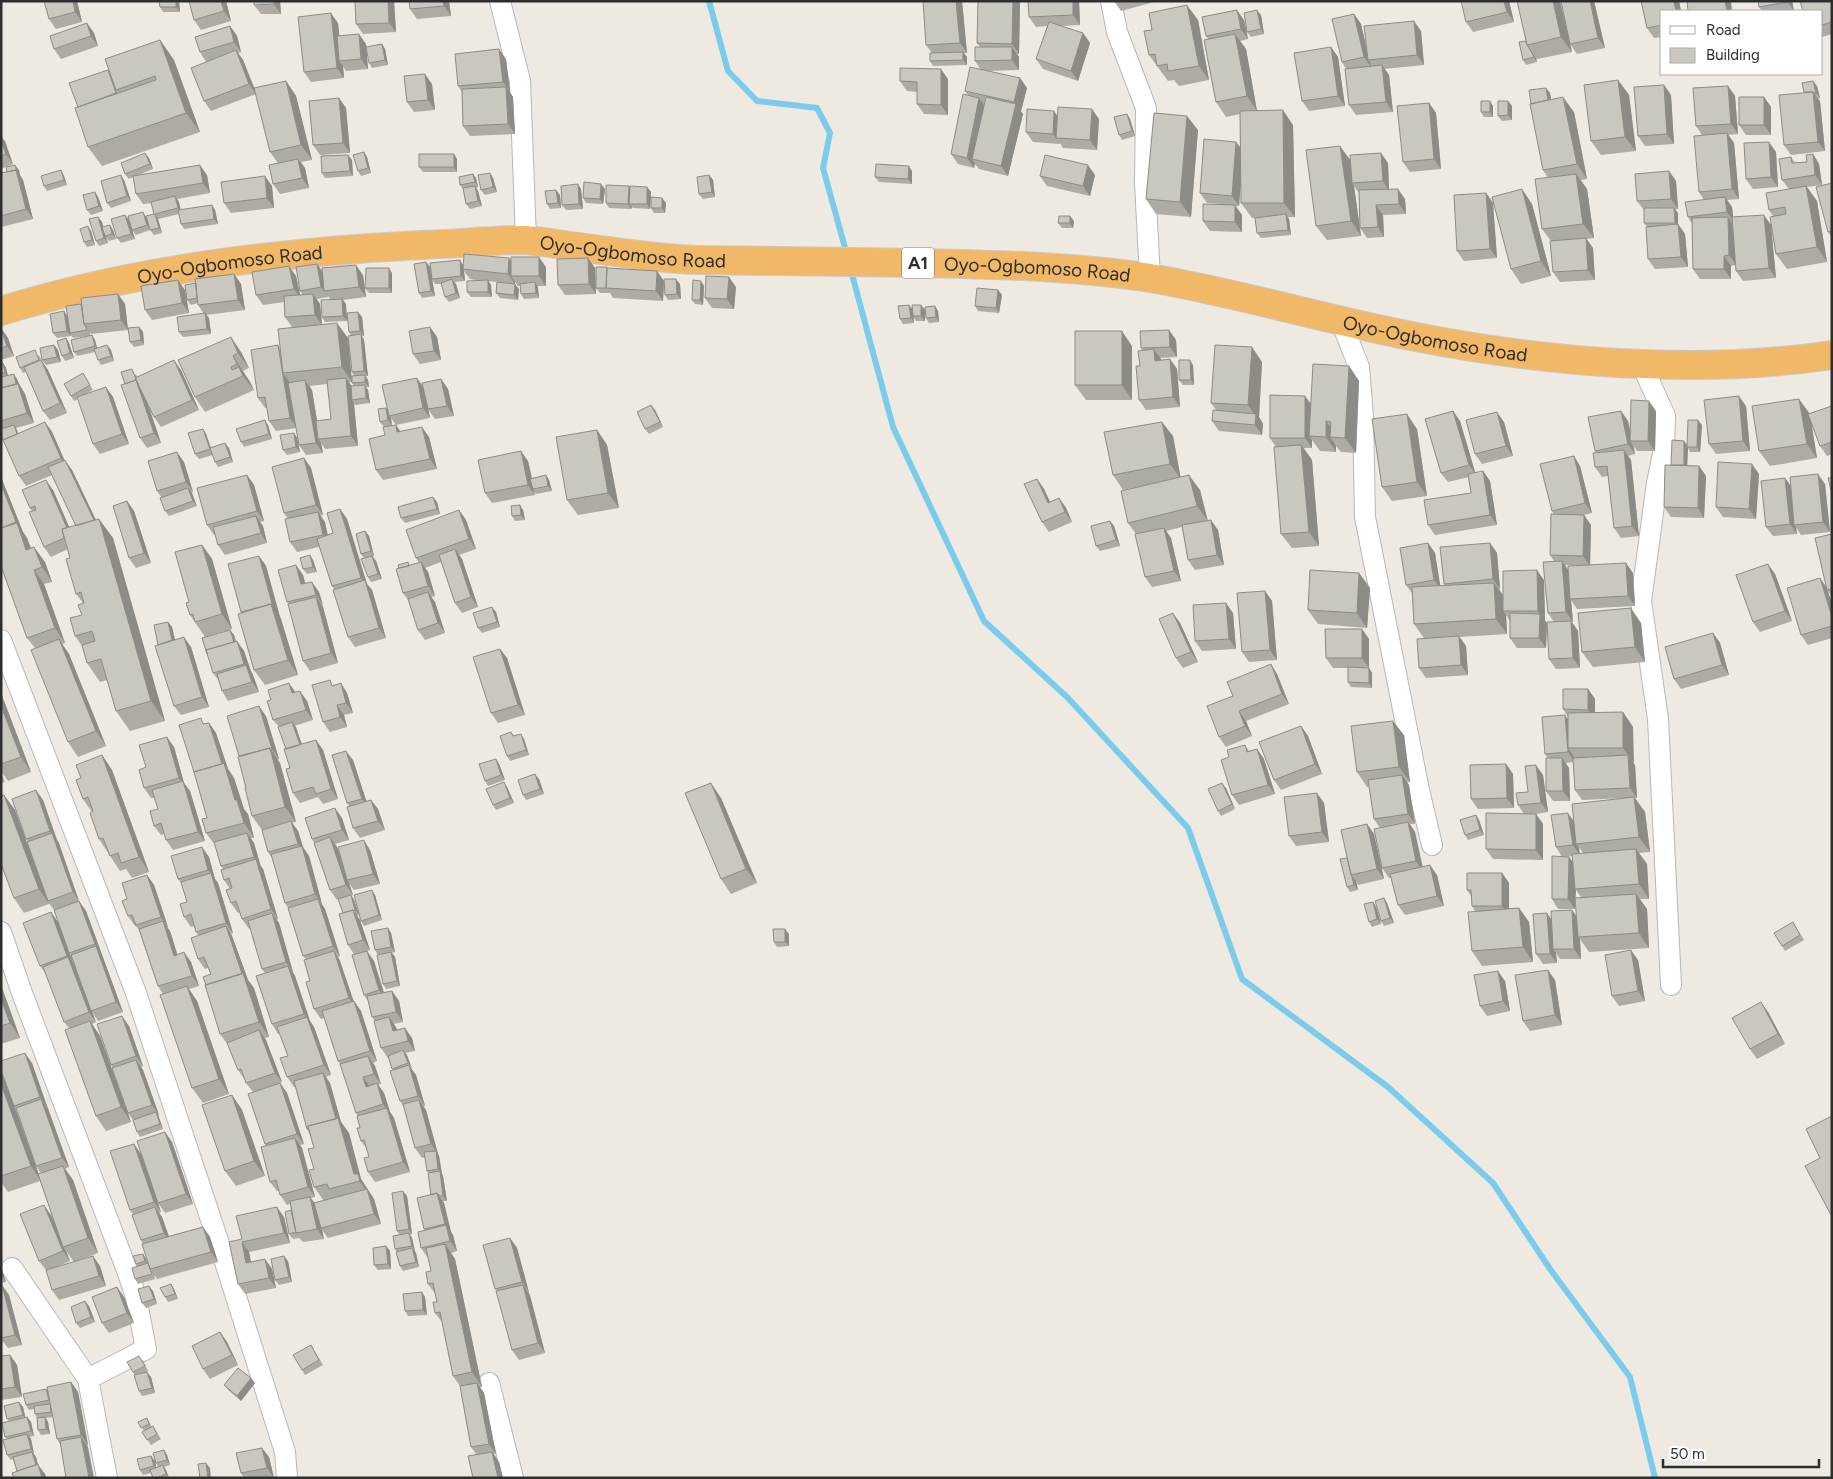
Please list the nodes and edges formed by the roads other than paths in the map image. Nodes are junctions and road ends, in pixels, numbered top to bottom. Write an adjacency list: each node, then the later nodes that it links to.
1 (500, 1): 3 (street)
2 (1110, 1): 4 (street)
3 (526, 240): 4 (highway, Oyo-Ogbomoso Road / A1); 5 (highway, Oyo-Ogbomoso Road / A1)
4 (1150, 278): 6 (highway, Oyo-Ogbomoso Road / A1)
5 (1, 311)
6 (1341, 321): 8 (highway, Oyo-Ogbomoso Road / A1); 10 (street)
7 (1832, 355): 8 (highway, Oyo-Ogbomoso Road / A1)
8 (1642, 363): 12 (street)
9 (1, 640): 17 (street)
10 (1432, 845)
11 (1, 932): 14 (street)
12 (1671, 985)
13 (12, 1268): 14 (street)
14 (88, 1379): 16 (street)
15 (489, 1383): 18 (street)
16 (107, 1478)
17 (288, 1478)
18 (513, 1478)

